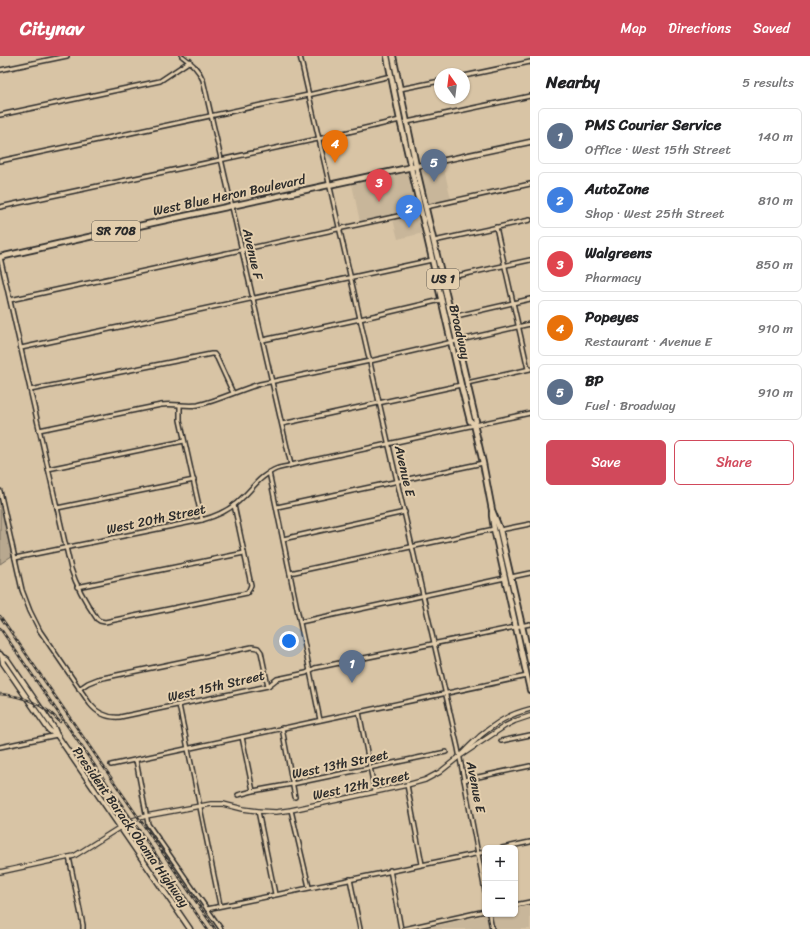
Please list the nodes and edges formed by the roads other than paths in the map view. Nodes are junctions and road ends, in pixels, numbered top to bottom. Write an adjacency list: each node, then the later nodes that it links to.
1 (67, 56): 8 (street)
2 (182, 56): 6 (street, Avenue F)
3 (300, 56): 13 (street, Avenue E)
4 (387, 56): 10 (main road, Broadway / US 1); 12 (main road)
5 (393, 56): 12 (main road, Broadway / US 1)
6 (190, 62): 15 (street); 16 (street, Avenue F)
7 (530, 62): 9 (street)
8 (0, 70)
9 (470, 75)
10 (391, 76): 13 (street); 17 (main road, Broadway / US 1)
11 (434, 81): 12 (street)
12 (400, 89): 18 (main road, Broadway / US 1)
13 (308, 95): 16 (street); 19 (street, Avenue E)
14 (530, 96): 18 (street)
15 (0, 115)
16 (211, 116): 21 (street, Avenue F); 22 (street)
17 (400, 120): 19 (street); 24 (main road, Broadway / US 1)
18 (407, 122): 23 (main road, Broadway / US 1)
19 (318, 138): 21 (street); 26 (street, Avenue E)
20 (530, 142): 23 (main road)
21 (221, 160): 27 (street, Avenue F); 28 (street)
22 (0, 162)
23 (417, 166): 24 (main road, West Blue Heron Boulevard / SR 708); 29 (main road, Broadway / US 1)
24 (411, 167): 26 (main road, West Blue Heron Boulevard / SR 708); 30 (main road, Broadway / US 1)
25 (530, 184): 29 (street)
26 (329, 185): 27 (main road, West Blue Heron Boulevard / SR 708); 33 (street, Avenue E)
27 (232, 206): 35 (street, Avenue F); 36 (main road, West Blue Heron Boulevard / SR 708)
28 (0, 207)
29 (426, 207): 34 (main road, Broadway / US 1)
30 (421, 211): 33 (street); 37 (main road, Broadway / US 1)
31 (530, 220): 32 (street)
32 (496, 227): 34 (street); 39 (street)
33 (339, 229): 35 (street); 40 (street, Avenue E)
34 (434, 241): 41 (main road, Broadway / US 1)
35 (242, 250): 42 (street, Avenue F); 44 (street)
36 (0, 257): 44 (street)
37 (432, 260): 40 (street); 45 (main road, Broadway / US 1)
38 (530, 260): 39 (street)
39 (504, 265): 41 (street); 46 (street)
40 (350, 277): 42 (street); 48 (street, Avenue E)
41 (443, 279): 47 (main road, Broadway / US 1)
42 (253, 298): 51 (street, Avenue F); 54 (street)
43 (530, 299): 46 (street)
44 (10, 300): 54 (street)
45 (441, 300): 48 (street); 53 (main road, Broadway / US 1)
46 (512, 303): 47 (street); 50 (street)
47 (452, 317): 52 (main road, Broadway / US 1)
48 (360, 319): 51 (street); 55 (street, Avenue E)
49 (530, 324): 50 (street)
50 (518, 327): 52 (street); 56 (street)
51 (263, 340): 57 (street, Avenue F)
52 (457, 341): 53 (street); 58 (main road, Broadway / US 1)
53 (451, 342): 55 (street); 59 (main road, Broadway / US 1)
54 (21, 348): 60 (street)
55 (370, 361): 57 (street); 62 (street, Avenue E)
56 (529, 369): 58 (street)
57 (272, 381): 61 (street); 65 (street, Avenue F)
58 (467, 383): 66 (main road, Broadway / US 1)
59 (461, 385): 62 (street); 66 (main road, Broadway / US 1)
60 (30, 390): 61 (street); 67 (street)
61 (233, 393): 63 (street)
62 (379, 403): 65 (street); 69 (street, Avenue E)
63 (180, 405): 67 (street); 68 (street)
64 (530, 413): 66 (street, West 20th Street)
65 (282, 424): 71 (street, Avenue F)
66 (474, 424): 69 (street, West 20th Street); 70 (main road, Broadway / US 1)
67 (39, 430): 72 (street)
68 (184, 441): 72 (street); 74 (street)
69 (389, 444): 71 (street, West 20th Street); 75 (street, Avenue E)
70 (483, 463): 75 (street); 80 (main road, Broadway / US 1)
71 (291, 464): 73 (street, West 20th Street)
72 (48, 469): 79 (street)
73 (269, 472): 77 (street, West 20th Street); 78 (street)
74 (194, 480): 79 (street); 82 (street)
75 (397, 481): 78 (street); 81 (street, Avenue E)
76 (0, 491): 90 (street)
77 (234, 505): 82 (street, West 20th Street); 89 (street)
78 (277, 507): 86 (street)
79 (57, 508): 88 (street)
80 (492, 510): 84 (main road, Broadway / US 1); 85 (main road, Broadway / US 1)
81 (405, 512): 86 (street); 87 (street, Avenue E)
82 (202, 520): 88 (street, West 20th Street)
83 (530, 524): 85 (street)
84 (494, 529): 87 (street); 94 (main road, Broadway / US 1)
85 (500, 530): 93 (main road, Broadway / US 1)
86 (284, 539): 91 (street)
87 (412, 547): 91 (street); 96 (street, Avenue E)
88 (66, 548): 90 (street, West 20th Street); 95 (street)
89 (244, 553): 95 (street); 95 (street)
90 (15, 558): 107 (street)
91 (290, 573): 97 (street)
92 (530, 573): 93 (street)
93 (511, 577): 99 (main road, Broadway / US 1)
94 (505, 578): 96 (street); 100 (main road, Broadway / US 1)
95 (77, 587)
96 (423, 595): 97 (street); 101 (street, Avenue E)
97 (300, 622): 104 (street)
98 (530, 624): 99 (street, West 15th Street)
99 (522, 626): 100 (street, West 15th Street); 103 (main road, Broadway / US 1)
100 (516, 627): 101 (street, West 15th Street); 105 (main road, Broadway / US 1)
101 (434, 644): 104 (street, West 15th Street); 109 (street, Avenue E)
102 (1, 655): 116 (main road, President Barack Obama Highway)
103 (530, 661)
104 (311, 670): 106 (street, West 15th Street); 114 (street)
105 (527, 676): 108 (main road, Broadway / US 1); 109 (street)
106 (268, 686): 107 (street); 110 (street, West 15th Street)
107 (79, 689): 110 (street, West 15th Street)
108 (530, 690)
109 (446, 693): 112 (street); 123 (street, Avenue E)
110 (179, 705): 121 (street)
111 (530, 709): 123 (street, West 12th Street)
112 (360, 712): 114 (street); 127 (street)
113 (530, 716): 123 (street, West 12th Street)
114 (320, 720): 115 (street)
115 (282, 728): 118 (street); 129 (street)
116 (56, 735): 120 (street); 139 (main road, President Barack Obama Highway)
117 (530, 735): 119 (street)
118 (242, 737): 121 (street); 131 (street)
119 (501, 741)
120 (0, 747)
121 (188, 748): 124 (street); 135 (street)
122 (446, 752): 127 (street, West 13th Street)
123 (460, 756): 128 (street, Avenue E); 130 (street, West 12th Street)
124 (136, 760): 125 (street); 138 (street)
125 (111, 765)
126 (530, 766): 128 (street)
127 (370, 768): 129 (street, West 13th Street); 132 (street)
128 (464, 780): 143 (street, Avenue E)
129 (292, 784): 131 (street, West 13th Street); 134 (street)
130 (407, 785): 132 (street, West 12th Street); 145 (street)
131 (253, 791): 133 (street, West 13th Street)
132 (375, 792): 136 (street, West 12th Street)
133 (238, 794)
134 (295, 797)
135 (200, 805): 137 (street); 138 (street); 154 (street)
136 (292, 810): 137 (street, West 12th Street); 150 (street)
137 (258, 811): 151 (street)
138 (146, 816): 139 (street); 155 (street)
139 (120, 827): 144 (street); 159 (main road, President Barack Obama Highway)
140 (530, 842): 141 (street)
141 (516, 845)
142 (482, 852): 143 (street)
143 (478, 853): 145 (street); 149 (street, Avenue E)
144 (69, 857): 147 (street); 158 (street)
145 (422, 864): 146 (street)
146 (390, 870): 148 (street); 162 (street)
147 (0, 872)
148 (350, 879): 150 (street); 161 (street)
149 (483, 881)
150 (309, 887): 151 (street)
151 (275, 894): 154 (street)
152 (530, 902): 153 (street)
153 (518, 904)
154 (220, 905): 155 (street)
155 (207, 909): 160 (street)
156 (482, 912): 162 (street)
157 (490, 917): 163 (street)
158 (83, 929)
159 (190, 929)
160 (221, 929)
161 (360, 929)
162 (402, 929)
163 (492, 929)

